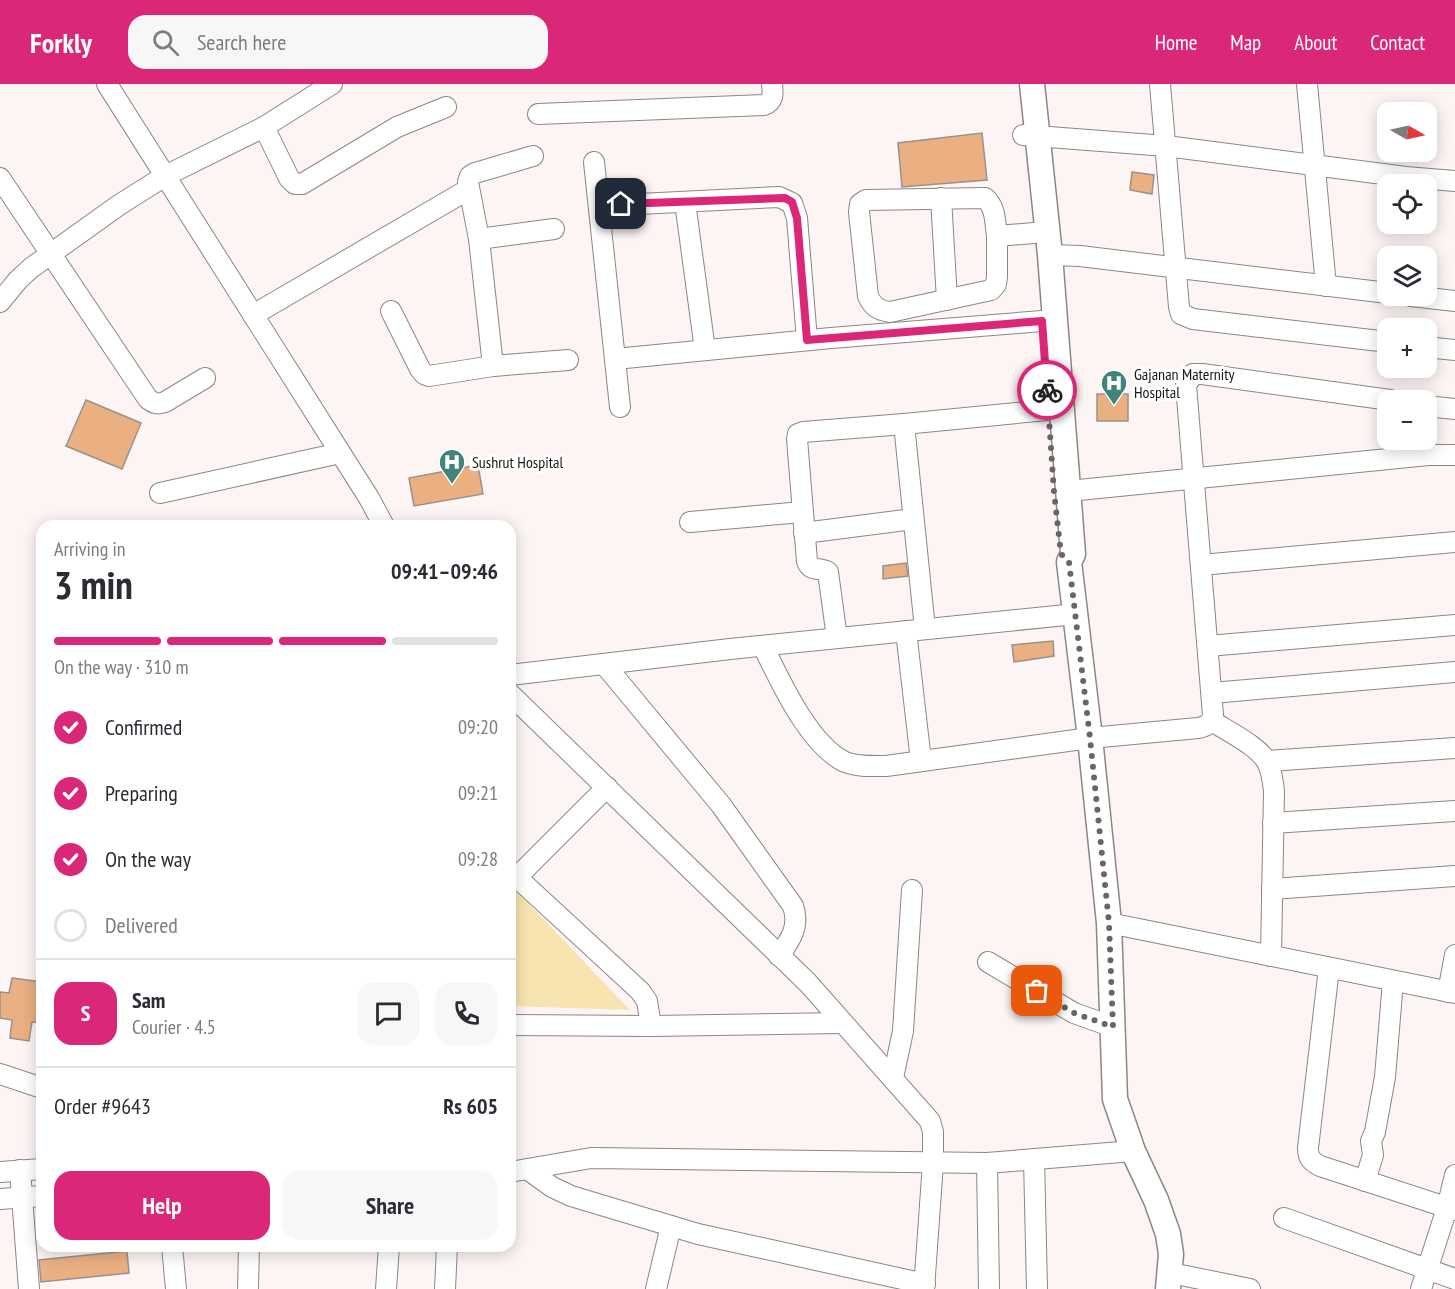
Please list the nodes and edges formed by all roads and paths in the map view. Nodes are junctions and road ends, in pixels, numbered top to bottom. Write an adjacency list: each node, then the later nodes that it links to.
1 (107, 84): 16 (street)
2 (332, 84): 10 (street)
3 (772, 84): 9 (street)
4 (1017, 84): 11 (main road)
5 (1032, 84): 11 (main road)
6 (1160, 84): 12 (street)
7 (1307, 84): 15 (street)
8 (446, 107): 10 (street)
9 (538, 114)
10 (264, 127): 16 (street)
11 (1030, 135): 12 (street); 24 (main road); 28 (main road)
12 (1166, 146): 15 (street); 29 (street)
13 (533, 156): 19 (street)
14 (594, 162): 22 (street)
15 (1315, 164): 17 (street); 30 (street)
16 (165, 176): 27 (street); 37 (street)
17 (1455, 181)
18 (2, 184): 27 (street)
19 (469, 189): 26 (street); 37 (street)
20 (941, 198): 25 (street); 33 (street); 33 (street)
21 (685, 201): 22 (street); 39 (street); 42 (street)
22 (599, 206): 44 (street)
23 (554, 229): 26 (street)
24 (1034, 233): 25 (street); 38 (main road)
25 (997, 236): 33 (street)
26 (479, 239): 46 (street)
27 (51, 255): 35 (street); 47 (street)
28 (1050, 255): 29 (street); 57 (main road)
29 (1176, 269): 30 (street); 40 (street)
30 (1326, 286): 31 (street)
31 (1377, 292)
32 (1437, 299): 34 (street)
33 (947, 300)
34 (1455, 301)
35 (0, 302)
36 (391, 311): 46 (street)
37 (253, 315): 54 (street)
38 (1042, 321): 39 (street); 51 (main road)
39 (807, 340): 42 (street)
40 (1377, 341)
41 (1437, 348): 43 (street)
42 (705, 350): 44 (street)
43 (1455, 350)
44 (615, 359): 49 (street)
45 (568, 360): 46 (street)
46 (493, 366)
47 (205, 378)
48 (1377, 398): 56 (street)
49 (621, 407)
50 (1437, 408): 52 (street)
51 (1047, 410): 53 (street); 65 (main road)
52 (1455, 410)
53 (904, 424): 59 (street); 60 (street)
54 (340, 453): 58 (street); 61 (street)
55 (1455, 455): 56 (street)
56 (1194, 477): 57 (street); 66 (street)
57 (1069, 491): 65 (main road)
58 (160, 493)
59 (802, 512): 62 (street); 63 (street)
60 (913, 519): 63 (street); 69 (street)
61 (380, 520)
62 (690, 522)
63 (804, 532): 70 (street)
64 (1455, 542): 66 (street)
65 (1069, 562): 67 (main road)
66 (1201, 565): 71 (street)
67 (1076, 614): 69 (street); 79 (main road)
68 (1455, 624): 71 (street)
69 (915, 630): 70 (street); 81 (street)
70 (837, 638): 72 (street)
71 (1208, 645): 76 (street)
72 (763, 646): 73 (street); 81 (street)
73 (604, 664): 75 (street); 93 (street)
74 (1455, 672): 76 (street)
75 (516, 674)
76 (1212, 693): 78 (street)
77 (516, 700): 83 (street)
78 (1212, 721): 79 (street); 82 (street)
79 (1090, 738): 81 (street); 91 (main road)
80 (1455, 748): 82 (street)
81 (921, 761)
82 (1268, 761): 85 (street)
83 (607, 787): 86 (street); 93 (street)
84 (1455, 811): 85 (street)
85 (1273, 823): 89 (street)
86 (516, 871)
87 (1455, 876): 89 (street)
88 (516, 877): 101 (street)
89 (1272, 889): 94 (street)
90 (912, 891): 104 (street)
91 (1109, 923): 94 (street); 102 (main road)
92 (1455, 955): 98 (street)
93 (780, 956): 99 (street)
94 (1271, 956): 96 (street)
95 (988, 962): 102 (street)
96 (1329, 968): 97 (street); 115 (street)
97 (1393, 981): 98 (street); 115 (street)
98 (1452, 993)
99 (843, 1023): 101 (street); 104 (street)
100 (516, 1025): 101 (street)
101 (651, 1026)
102 (1113, 1027): 106 (main road)
103 (0, 1074): 105 (street)
104 (893, 1078): 108 (street)
105 (36, 1086)
106 (1133, 1151): 107 (street); 128 (main road)
107 (1034, 1159): 109 (street); 137 (street)
108 (933, 1163): 109 (street); 112 (street); 129 (street)
109 (987, 1163): 136 (street)
110 (36, 1169): 111 (street)
111 (20, 1170): 113 (street); 117 (street)
112 (519, 1171): 121 (street)
113 (0, 1172)
114 (1455, 1175): 119 (street)
115 (1365, 1181): 119 (street)
116 (36, 1197): 117 (street)
117 (21, 1198): 118 (street); 130 (street)
118 (0, 1199)
119 (1451, 1209): 126 (street)
120 (1284, 1218): 126 (street)
121 (671, 1226): 129 (street); 135 (street)
122 (173, 1252): 131 (street)
123 (249, 1252): 132 (street)
124 (388, 1252): 133 (street)
125 (447, 1252): 134 (street)
126 (1428, 1269): 127 (street); 139 (street)
127 (1455, 1279)
128 (1169, 1281): 138 (street)
129 (925, 1286)
130 (29, 1289)
131 (176, 1289)
132 (248, 1289)
133 (386, 1289)
134 (445, 1289)
135 (656, 1289)
136 (989, 1289)
137 (1037, 1289)
138 (1250, 1289)
139 (1421, 1289)

